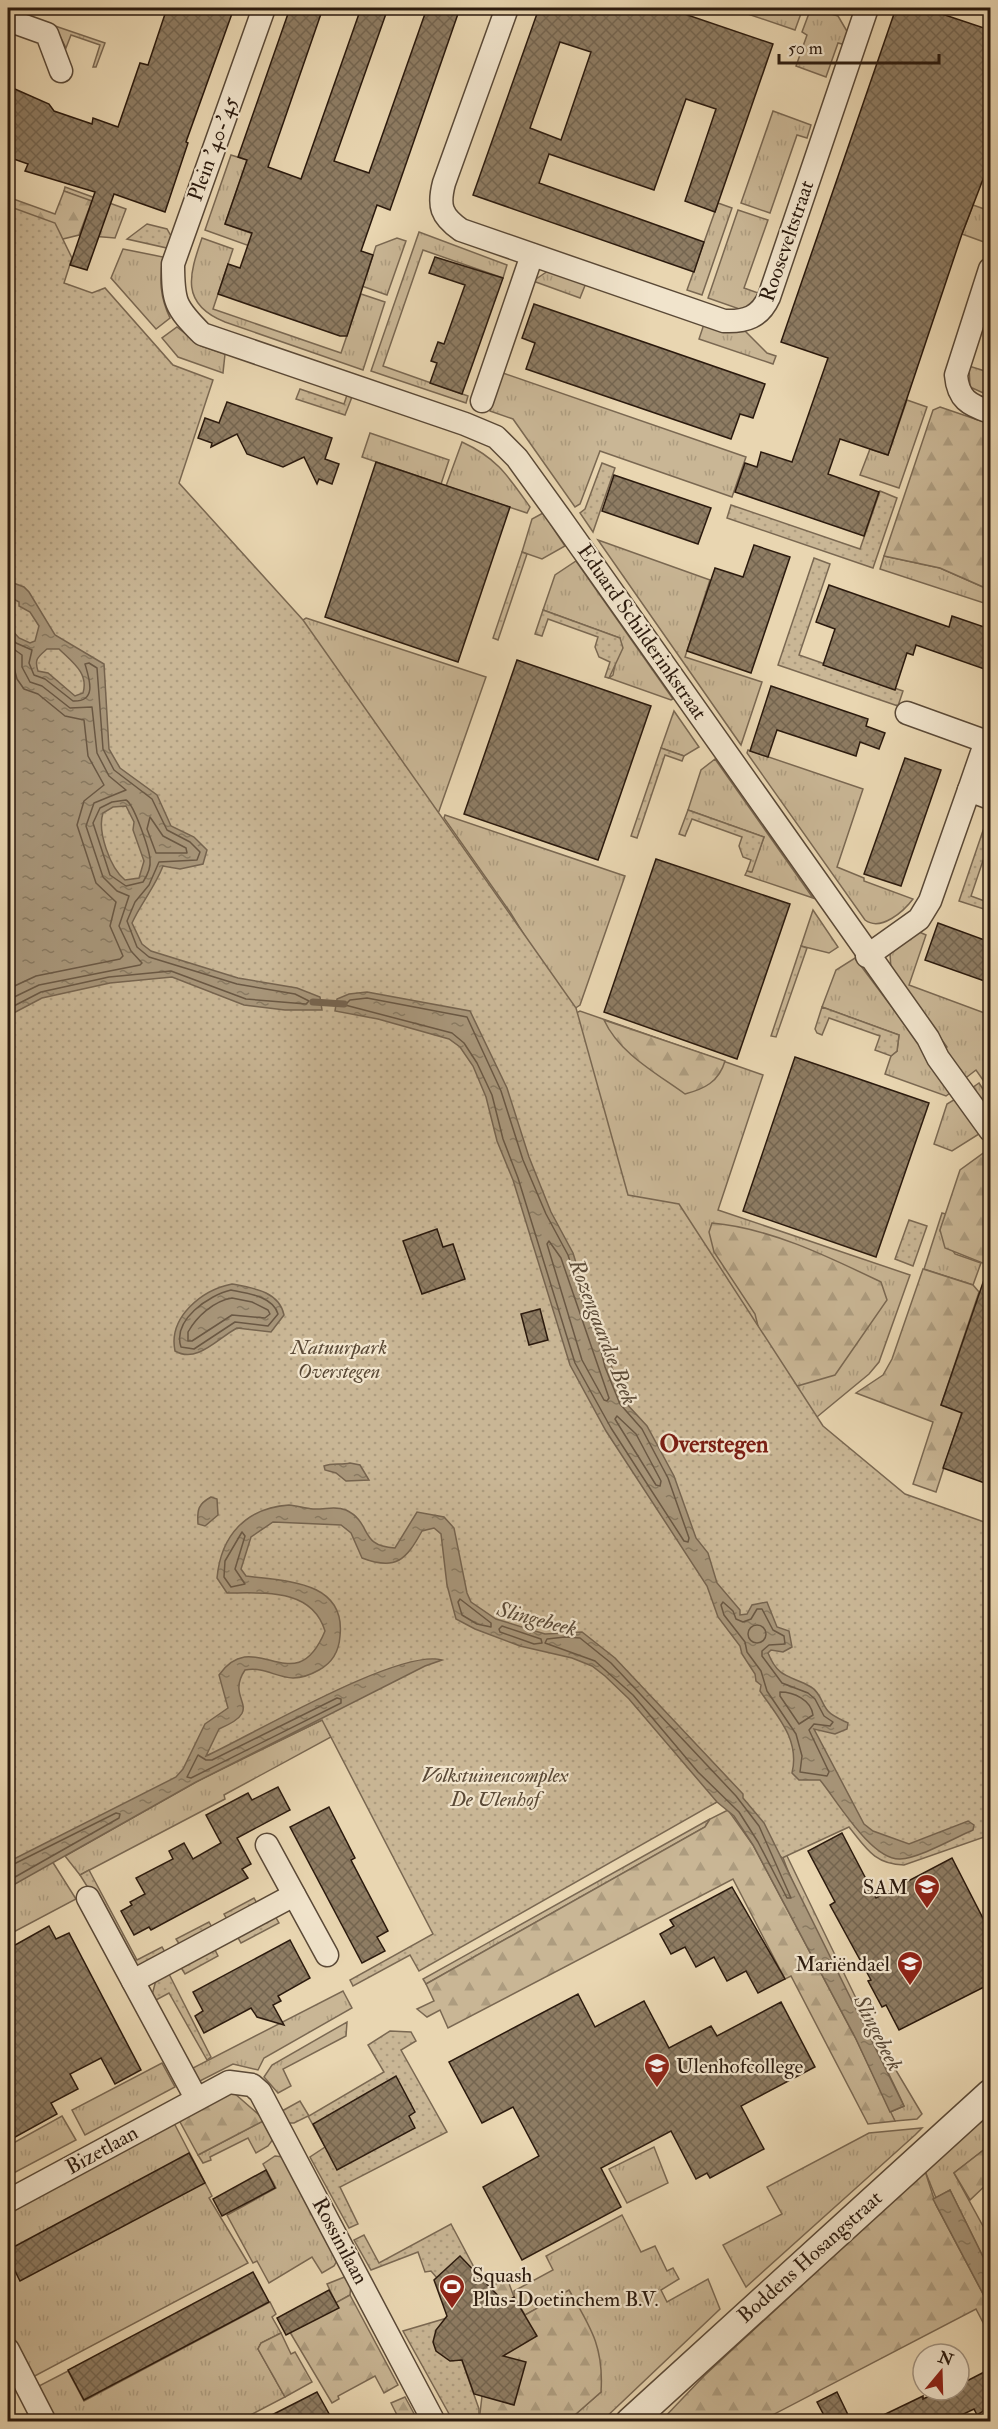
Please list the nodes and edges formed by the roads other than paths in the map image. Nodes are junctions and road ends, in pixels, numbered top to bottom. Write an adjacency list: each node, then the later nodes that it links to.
1 (264, 8): 8 (street, Plein '40-'45)
2 (507, 8): 6 (street, Rooseveltstraat)
3 (861, 9): 6 (street, Rooseveltstraat)
4 (8, 20): 5 (street)
5 (61, 71)
6 (532, 255): 9 (street)
7 (990, 269): 10 (street)
8 (173, 292): 15 (street, Eduard Schilderinkstraat)
9 (482, 401)
10 (990, 412)
11 (907, 713): 12 (street)
12 (988, 742): 13 (street)
13 (969, 790): 14 (street); 15 (street)
14 (990, 798)
15 (867, 956): 16 (street, Eduard Schilderinkstraat)
16 (990, 1130)
17 (267, 1845): 18 (street)
18 (294, 1895): 20 (street); 21 (street)
19 (88, 1898): 21 (street)
20 (327, 1955)
21 (133, 1981): 24 (street)
22 (229, 2082): 24 (street, Bizetlaan); 28 (street, Rossinilaan)
23 (990, 2094): 29 (street, Boddens Hosangstraat)
24 (196, 2098): 25 (street, Bizetlaan)
25 (8, 2201)
26 (8, 2350): 27 (street)
27 (45, 2421)
28 (434, 2421)
29 (630, 2421)

